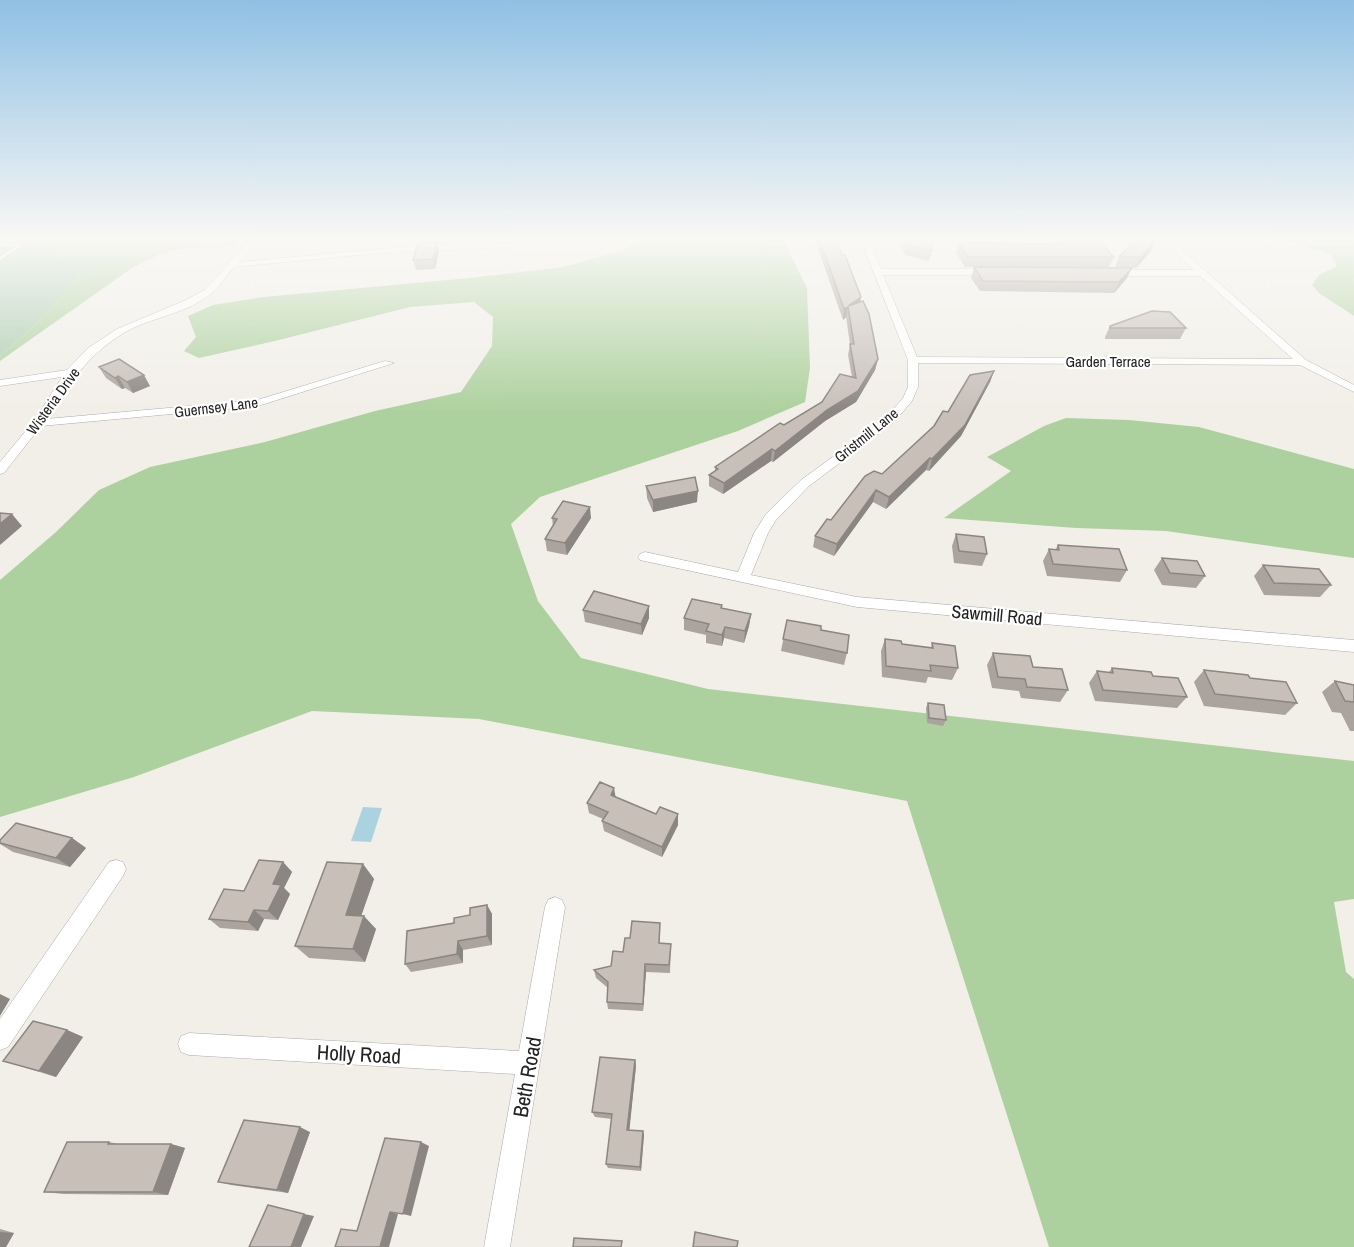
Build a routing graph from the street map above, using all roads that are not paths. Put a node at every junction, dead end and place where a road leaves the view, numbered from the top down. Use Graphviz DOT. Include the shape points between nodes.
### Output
graph roads {
  1 [pos="202,295"];
  2 [pos="887,295"];
  3 [pos="1227,295"];
  4 [pos="914,360"];
  5 [pos="1302,362"];
  6 [pos="389,363"];
  7 [pos="70,373"];
  8 [pos="0,383"];
  9 [pos="1354,389"];
  10 [pos="38,423"];
  11 [pos="0,470"];
  12 [pos="645,557"];
  13 [pos="743,577"];
  14 [pos="1354,646"];
  15 [pos="116,869"];
  16 [pos="555,907"];
  17 [pos="0,1040"];
  18 [pos="189,1044"];
  19 [pos="529,1063"];
  20 [pos="497,1247"];
  1 -- 7 [label="street, Wisteria Drive" via="120,331 92,350"];
  2 -- 4 [label="street, Gristmill Lane"];
  3 -- 5 [label="street"];
  4 -- 5 [label="street, Garden Terrace"];
  4 -- 13 [label="street, Gristmill Lane" via="913,387 900,410 787,498 760,533"];
  5 -- 9 [label="street"];
  6 -- 10 [label="street, Guernsey Lane" via="258,403"];
  7 -- 8 [label="street"];
  7 -- 10 [label="street, Wisteria Drive"];
  10 -- 11 [label="street, Wisteria Drive"];
  12 -- 13 [label="street, Sawmill Road"];
  13 -- 14 [label="street, Sawmill Road" via="857,602"];
  15 -- 17 [label="street"];
  16 -- 19 [label="street, Beth Road"];
  18 -- 19 [label="street, Holly Road"];
  19 -- 20 [label="street, Beth Road"];
}
